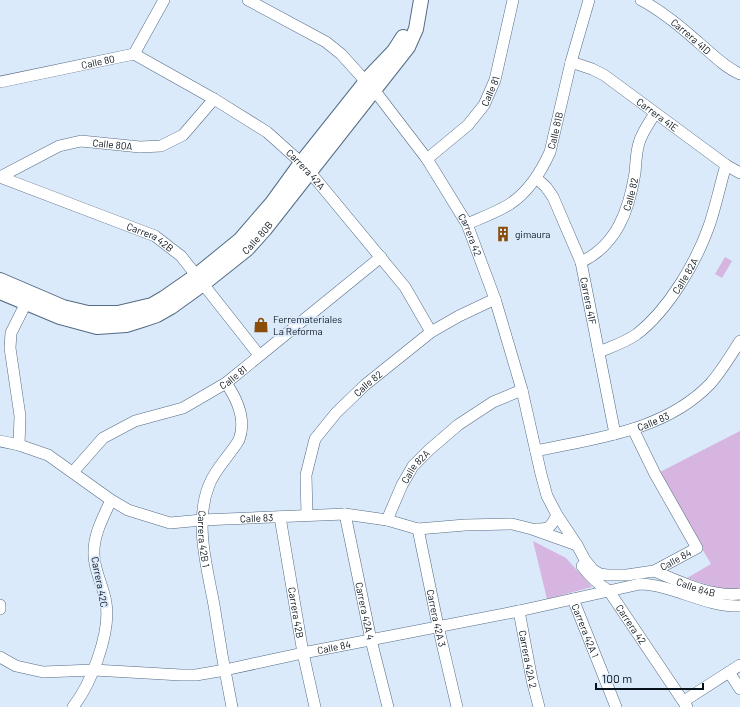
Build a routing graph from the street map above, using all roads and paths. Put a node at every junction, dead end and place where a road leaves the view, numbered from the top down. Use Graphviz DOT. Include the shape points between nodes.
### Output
graph roads {
  1 [pos="164,0"];
  2 [pos="412,0"];
  3 [pos="421,0"];
  4 [pos="513,0"];
  5 [pos="589,0"];
  6 [pos="641,0"];
  7 [pos="253,1"];
  8 [pos="134,54"];
  9 [pos="571,62"];
  10 [pos="740,74"];
  11 [pos="0,82"];
  12 [pos="370,86"];
  13 [pos="214,99"];
  14 [pos="655,113"];
  15 [pos="427,159"];
  16 [pos="726,165"];
  17 [pos="306,167"];
  18 [pos="740,173"];
  19 [pos="0,177"];
  20 [pos="536,178"];
  21 [pos="467,224"];
  22 [pos="381,257"];
  23 [pos="581,262"];
  24 [pos="0,280"];
  25 [pos="200,280"];
  26 [pos="0,292"];
  27 [pos="29,297"];
  28 [pos="495,299"];
  29 [pos="431,332"];
  30 [pos="740,341"];
  31 [pos="599,352"];
  32 [pos="259,355"];
  33 [pos="226,383"];
  34 [pos="522,390"];
  35 [pos="633,429"];
  36 [pos="616,434"];
  37 [pos="0,441"];
  38 [pos="19,446"];
  39 [pos="536,451"];
  40 [pos="73,472"];
  41 [pos="111,500"];
  42 [pos="345,514"];
  43 [pos="307,515"];
  44 [pos="557,515"];
  45 [pos="280,518"];
  46 [pos="202,520"];
  47 [pos="387,520"];
  48 [pos="418,529"];
  49 [pos="532,529"];
  50 [pos="577,545"];
  51 [pos="654,571"];
  52 [pos="607,575"];
  53 [pos="653,584"];
  54 [pos="609,591"];
  55 [pos="740,594"];
  56 [pos="573,599"];
  57 [pos="0,605"];
  58 [pos="740,606"];
  59 [pos="0,609"];
  60 [pos="519,611"];
  61 [pos="438,626"];
  62 [pos="371,640"];
  63 [pos="303,653"];
  64 [pos="0,657"];
  65 [pos="740,665"];
  66 [pos="94,670"];
  67 [pos="225,670"];
  68 [pos="729,672"];
  69 [pos="740,690"];
  70 [pos="685,704"];
  71 [pos="73,707"];
  72 [pos="232,707"];
  73 [pos="315,707"];
  74 [pos="388,707"];
  75 [pos="457,707"];
  76 [pos="539,707"];
  77 [pos="616,707"];
  1 -- 8 [label="street"];
  2 -- 12 [label="main road, Calle 80B" via="401,43"];
  3 -- 12 [label="main road, Calle 80B" via="416,29 408,47"];
  4 -- 15 [label="street, Calle 81" via="495,80 484,105 468,125"];
  5 -- 9 [label="street, Calle 81B"];
  6 -- 10 [label="street, Carrera 41D"];
  7 -- 12 [label="street, Carrera 42" via="326,42 341,54"];
  8 -- 11 [label="street, Calle 80"];
  8 -- 13 [label="street, Carrera 42A"];
  9 -- 14 [label="street, Carrera 41E" via="604,75"];
  9 -- 20 [label="street, Calle 81B" via="550,152"];
  12 -- 15 [label="street, Carrera 42"];
  12 -- 17 [label="main road, Calle 80B"];
  13 -- 17 [label="street, Carrera 42A" via="267,132"];
  13 -- 19 [label="street, Calle 80A" via="183,135 161,146 140,147 81,141 59,146"];
  14 -- 16 [label="street, Carrera 41E"];
  14 -- 23 [label="street, Calle 82" via="639,142 628,206 620,224 598,253"];
  15 -- 21 [label="street, Carrera 42"];
  16 -- 18 [label="street, Carrera 41E"];
  16 -- 31 [label="street, Calle 82A" via="706,232 695,258 671,297 654,319 636,335"];
  17 -- 22 [label="street, Carrera 42A"];
  17 -- 25 [label="main road, Calle 80B" via="283,208 247,249"];
  19 -- 25 [label="street, Carrera 42B" via="155,236 181,256"];
  20 -- 21 [label="street, Calle 81B" via="510,203"];
  20 -- 23 [label="street, Carrera 41F" via="553,197"];
  21 -- 28 [label="street, Carrera 42"];
  22 -- 29 [label="street, Carrera 42A" via="405,287"];
  22 -- 32 [label="street, Calle 81"];
  23 -- 31 [label="street, Carrera 41F"];
  24 -- 27 [label="main road, Calle 80B"];
  25 -- 27 [label="main road, Calle 80B" via="157,315 126,324 97,327 60,317"];
  25 -- 32 [label="street, Carrera 42B"];
  26 -- 27 [label="main road, Calle 80B"];
  27 -- 38 [label="street" via="11,333 10,348 20,416"];
  28 -- 29 [label="street, Calle 82"];
  28 -- 34 [label="street, Carrera 42"];
  29 -- 43 [label="street, Calle 82" via="365,384 315,439 306,475"];
  30 -- 35 [label="street, Calle 83" via="711,383 696,396 680,408"];
  31 -- 36 [label="street, Carrera 41F"];
  32 -- 33 [label="street, Calle 81"];
  33 -- 40 [label="street, Calle 81" via="183,408 135,421 103,438"];
  33 -- 46 [label="street, Carrera 42B 1" via="238,404 241,433 234,448 212,478"];
  34 -- 39 [label="street, Carrera 42"];
  34 -- 47 [label="street, Calle 82A" via="492,402 429,450 414,466 402,485"];
  35 -- 36 [label="street, Calle 83"];
  35 -- 51 [label="street, Calle 84" via="697,548"];
  36 -- 39 [label="street, Calle 83"];
  37 -- 38 [label="street, Calle 83"];
  38 -- 40 [label="street, Calle 83" via="48,455"];
  39 -- 44 [label="street, Carrera 42" via="547,496"];
  40 -- 41 [label="street, Calle 83"];
  41 -- 46 [label="street, Calle 83" via="128,510 170,523"];
  41 -- 66 [label="street, Carrera 42C" via="95,540 94,556 106,604 106,628"];
  42 -- 43 [label="street, Calle 83"];
  42 -- 47 [label="street, Calle 83"];
  42 -- 62 [label="street, Carrera 42A 4"];
  43 -- 45 [label="street, Calle 83"];
  44 -- 49 [label="street, Calle 83" via="546,529"];
  44 -- 50 [label="street, Carrera 42"];
  45 -- 46 [label="street, Calle 83"];
  45 -- 63 [label="street, Carrera 42B"];
  46 -- 67 [label="street, Carrera 42B 1" via="204,549"];
  47 -- 48 [label="street, Calle 83"];
  48 -- 49 [label="street, Calle 83" via="512,524"];
  48 -- 61 [label="street, Carrera 42A 3"];
  49 -- 50 [label="street, Calle 83"];
  50 -- 52 [label="street, Carrera 42" via="584,560 593,570"];
  50 -- 54 [label="street, Carrera 42" via="580,563 589,576"];
  51 -- 52 [label="street, Calle 84"];
  51 -- 53 [label="street, Calle 84"];
  51 -- 55 [label="street, Calle 84B" via="713,593"];
  53 -- 54 [label="street, Calle 84" via="640,584"];
  53 -- 58 [label="street, Calle 84B" via="698,599"];
  54 -- 56 [label="street, Calle 84"];
  54 -- 70 [label="street, Carrera 42"];
  56 -- 60 [label="street, Calle 84"];
  56 -- 77 [label="street, Carrera 42A 1"];
  57 -- 59 [label="street"];
  60 -- 61 [label="street, Calle 84"];
  60 -- 76 [label="street, Carrera 42A 2"];
  61 -- 62 [label="street, Calle 84"];
  61 -- 75 [label="street, Carrera 42A 3"];
  62 -- 63 [label="street, Calle 84"];
  62 -- 74 [label="street, Carrera 42A 4"];
  63 -- 67 [label="street, Calle 84"];
  63 -- 73 [label="street, Carrera 42B"];
  64 -- 66 [label="street, Calle 84" via="16,666 43,672"];
  65 -- 68 [label="street"];
  66 -- 67 [label="street, Calle 84" via="181,675"];
  66 -- 71 [label="street, Carrera 42C"];
  67 -- 72 [label="street, Carrera 42B 1"];
  68 -- 69 [label="street"];
  68 -- 70 [label="street"];
}
